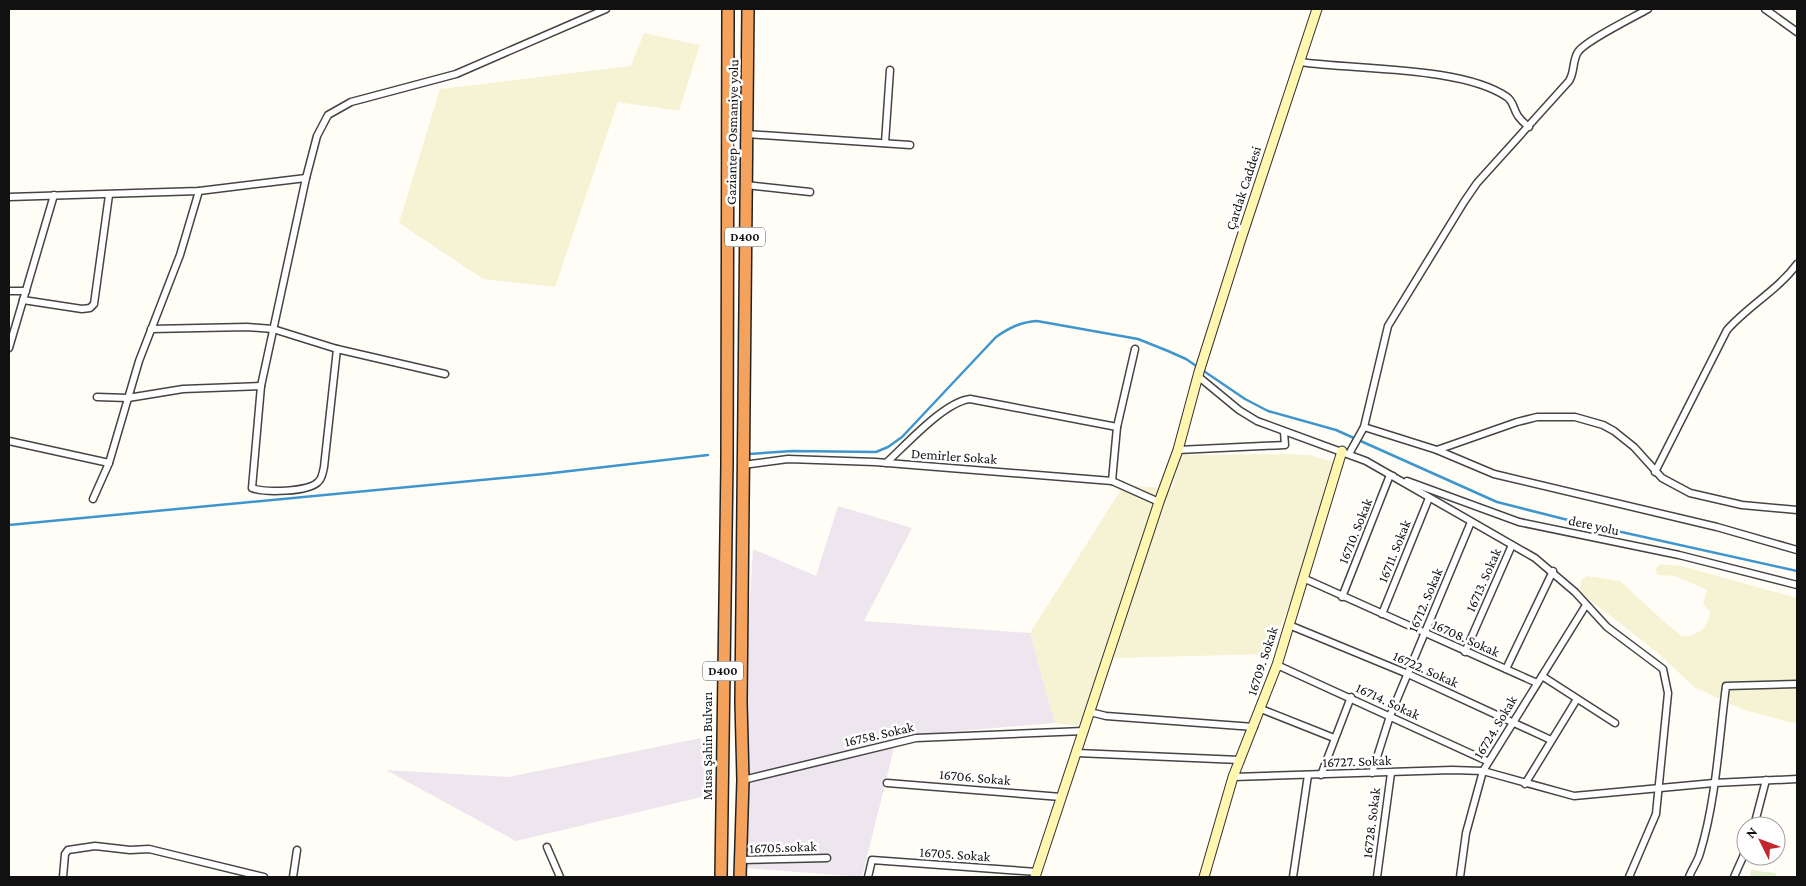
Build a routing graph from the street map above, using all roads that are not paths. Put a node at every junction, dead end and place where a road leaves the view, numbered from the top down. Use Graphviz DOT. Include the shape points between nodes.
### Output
graph roads {
  1 [pos="606,9"];
  2 [pos="728,9"];
  3 [pos="748,9"];
  4 [pos="1317,9"];
  5 [pos="1648,9"];
  6 [pos="1765,9"];
  7 [pos="1797,32"];
  8 [pos="1300,62"];
  9 [pos="890,70"];
  10 [pos="1529,127"];
  11 [pos="747,134"];
  12 [pos="885,143"];
  13 [pos="910,145"];
  14 [pos="306,178"];
  15 [pos="746,185"];
  16 [pos="199,191"];
  17 [pos="810,192"];
  18 [pos="109,195"];
  19 [pos="54,196"];
  20 [pos="9,198"];
  21 [pos="1797,264"];
  22 [pos="9,291"];
  23 [pos="26,291"];
  24 [pos="23,300"];
  25 [pos="151,329"];
  26 [pos="273,329"];
  27 [pos="9,348"];
  28 [pos="337,349"];
  29 [pos="1135,349"];
  30 [pos="445,374"];
  31 [pos="1199,375"];
  32 [pos="261,386"];
  33 [pos="97,397"];
  34 [pos="128,398"];
  35 [pos="1117,427"];
  36 [pos="1362,429"];
  37 [pos="1284,432"];
  38 [pos="9,441"];
  39 [pos="1178,450"];
  40 [pos="1437,450"];
  41 [pos="1345,453"];
  42 [pos="109,463"];
  43 [pos="886,463"];
  44 [pos="727,464"];
  45 [pos="743,465"];
  46 [pos="1655,472"];
  47 [pos="1390,475"];
  48 [pos="1112,481"];
  49 [pos="1429,498"];
  50 [pos="93,499"];
  51 [pos="1159,502"];
  52 [pos="1797,510"];
  53 [pos="1471,522"];
  54 [pos="1512,545"];
  55 [pos="1797,550"];
  56 [pos="1553,571"];
  57 [pos="1303,578"];
  58 [pos="1797,585"];
  59 [pos="1342,597"];
  60 [pos="1586,605"];
  61 [pos="1382,614"];
  62 [pos="1289,625"];
  63 [pos="1425,633"];
  64 [pos="1465,652"];
  65 [pos="1277,665"];
  66 [pos="1506,669"];
  67 [pos="1408,674"];
  68 [pos="1542,676"];
  69 [pos="1537,683"];
  70 [pos="1797,684"];
  71 [pos="1352,697"];
  72 [pos="1577,700"];
  73 [pos="1261,709"];
  74 [pos="1090,712"];
  75 [pos="1390,716"];
  76 [pos="1512,720"];
  77 [pos="1615,723"];
  78 [pos="1254,727"];
  79 [pos="1084,731"];
  80 [pos="1334,738"];
  81 [pos="1551,740"];
  82 [pos="1077,753"];
  83 [pos="1240,760"];
  84 [pos="1488,761"];
  85 [pos="1482,771"];
  86 [pos="1372,773"];
  87 [pos="1391,773"];
  88 [pos="1308,775"];
  89 [pos="1321,775"];
  90 [pos="1232,778"];
  91 [pos="1797,779"];
  92 [pos="743,780"];
  93 [pos="1766,780"];
  94 [pos="887,783"];
  95 [pos="1714,783"];
  96 [pos="1525,784"];
  97 [pos="1658,788"];
  98 [pos="1062,797"];
  99 [pos="1757,816"];
  100 [pos="547,847"];
  101 [pos="297,850"];
  102 [pos="827,858"];
  103 [pos="741,860"];
  104 [pos="1036,875"];
  105 [pos="63,877"];
  106 [pos="264,877"];
  107 [pos="292,877"];
  108 [pos="560,877"];
  109 [pos="721,877"];
  110 [pos="740,877"];
  111 [pos="868,877"];
  112 [pos="1204,877"];
  113 [pos="1292,877"];
  114 [pos="1377,877"];
  115 [pos="1460,877"];
  116 [pos="1629,877"];
  117 [pos="1689,877"];
  1 -- 14 [label="street" via="456,74 336,108 328,115 317,136"];
  2 -- 44 [label="highway, Gaziantep-Osmaniye yolu / D400"];
  3 -- 11 [label="highway, Gaziantep-Osmaniye yolu / D400"];
  4 -- 8 [label="main road, Çardak Caddesi"];
  5 -- 10 [label="street" via="1580,50 1573,75"];
  6 -- 7 [label="street"];
  8 -- 10 [label="street" via="1426,73 1477,84 1506,97"];
  8 -- 31 [label="main road, Çardak Caddesi"];
  9 -- 12 [label="street"];
  10 -- 36 [label="street" via="1477,183 1388,326"];
  11 -- 12 [label="street"];
  11 -- 15 [label="highway, Gaziantep-Osmaniye yolu / D400"];
  12 -- 13 [label="street"];
  14 -- 16 [label="street"];
  14 -- 26 [label="street"];
  15 -- 17 [label="street"];
  15 -- 45 [label="highway, Gaziantep-Osmaniye yolu / D400"];
  16 -- 18 [label="street"];
  16 -- 25 [label="street" via="180,255"];
  18 -- 19 [label="street"];
  18 -- 24 [label="street" via="94,304 90,308 82,308"];
  19 -- 20 [label="street"];
  19 -- 23 [label="street"];
  21 -- 46 [label="street" via="1728,330"];
  22 -- 23 [label="street"];
  23 -- 24 [label="street"];
  24 -- 27 [label="street"];
  25 -- 26 [label="street" via="247,326"];
  25 -- 34 [label="street"];
  26 -- 28 [label="street"];
  26 -- 32 [label="street"];
  28 -- 30 [label="street"];
  28 -- 32 [label="street" via="324,467 320,481 311,486 262,492 252,488"];
  29 -- 35 [label="street"];
  31 -- 37 [label="street" via="1239,410"];
  31 -- 39 [label="main road, Çardak Caddesi"];
  32 -- 34 [label="street" via="183,389"];
  33 -- 34 [label="street"];
  34 -- 42 [label="street"];
  35 -- 43 [label="street" via="970,399 960,400"];
  35 -- 48 [label="street"];
  36 -- 40 [label="street"];
  36 -- 41 [label="street"];
  37 -- 39 [label="street" via="1285,445"];
  37 -- 41 [label="street"];
  38 -- 42 [label="street"];
  39 -- 51 [label="main road, Çardak Caddesi"];
  40 -- 46 [label="street" via="1524,420 1575,416 1603,424 1614,431 1634,447"];
  40 -- 55 [label="street" via="1494,474 1717,527"];
  41 -- 47 [label="street"];
  41 -- 57 [label="main road, 16709. Sokak"];
  42 -- 50 [label="street"];
  43 -- 45 [label="street, Demirler Sokak" via="788,459"];
  43 -- 48 [label="street, Demirler Sokak"];
  44 -- 109 [label="highway, Musa Şahin Bulvarı / D400"];
  45 -- 92 [label="highway, D400"];
  46 -- 52 [label="street" via="1690,493 1742,505"];
  47 -- 49 [label="street"];
  47 -- 58 [label="street, dere yolu" via="1519,522 1679,555"];
  47 -- 59 [label="street, 16710. Sokak"];
  48 -- 51 [label="street, Demirler Sokak"];
  49 -- 53 [label="street"];
  49 -- 61 [label="street, 16711. Sokak"];
  51 -- 74 [label="main road, Çardak Caddesi"];
  53 -- 54 [label="street"];
  53 -- 63 [label="street, 16712. Sokak"];
  54 -- 56 [label="street"];
  54 -- 64 [label="street, 16713. Sokak"];
  56 -- 60 [label="street"];
  56 -- 66 [label="street"];
  57 -- 59 [label="street, 16708. Sokak"];
  57 -- 62 [label="main road, 16709. Sokak"];
  59 -- 61 [label="street, 16708. Sokak"];
  60 -- 68 [label="street, 16724. Sokak"];
  60 -- 97 [label="street" via="1624,642 1662,669 1668,693"];
  61 -- 63 [label="street, 16708. Sokak"];
  62 -- 65 [label="main road, 16709. Sokak"];
  62 -- 67 [label="street, 16722. Sokak"];
  63 -- 64 [label="street, 16708. Sokak"];
  63 -- 67 [label="street, 16712. Sokak"];
  64 -- 66 [label="street, 16708. Sokak"];
  65 -- 71 [label="street, 16714. Sokak"];
  65 -- 73 [label="main road, 16709. Sokak"];
  66 -- 69 [label="street, 16708. Sokak"];
  67 -- 75 [label="street, 16712. Sokak"];
  67 -- 76 [label="street, 16722. Sokak"];
  68 -- 69 [label="street, 16724. Sokak"];
  68 -- 72 [label="street"];
  69 -- 76 [label="street, 16724. Sokak"];
  70 -- 95 [label="street" via="1726,686"];
  71 -- 75 [label="street, 16714. Sokak"];
  71 -- 80 [label="street"];
  72 -- 77 [label="street"];
  72 -- 81 [label="street"];
  73 -- 78 [label="main road, 16709. Sokak"];
  73 -- 80 [label="street"];
  74 -- 78 [label="street" via="1106,716"];
  74 -- 79 [label="main road, Çardak Caddesi"];
  75 -- 84 [label="street, 16714. Sokak"];
  75 -- 86 [label="street, 16712. Sokak"];
  76 -- 81 [label="street, 16722. Sokak"];
  76 -- 84 [label="street, 16724. Sokak"];
  78 -- 83 [label="main road, 16709. Sokak"];
  79 -- 82 [label="main road, Çardak Caddesi"];
  79 -- 92 [label="street, 16758. Sokak" via="916,738"];
  80 -- 89 [label="street"];
  81 -- 96 [label="street"];
  82 -- 83 [label="street"];
  82 -- 98 [label="main road, Çardak Caddesi"];
  83 -- 90 [label="main road, 16709. Sokak"];
  84 -- 85 [label="street, 16724. Sokak"];
  85 -- 87 [label="street, 16727. Sokak"];
  85 -- 96 [label="street, 16727. Sokak"];
  85 -- 115 [label="street, 16724. Sokak" via="1466,833"];
  86 -- 87 [label="street, 16727. Sokak"];
  86 -- 89 [label="street, 16727. Sokak"];
  87 -- 114 [label="street, 16728. Sokak"];
  88 -- 89 [label="street, 16727. Sokak"];
  88 -- 90 [label="street, 16727. Sokak"];
  88 -- 113 [label="street"];
  90 -- 112 [label="main road, 16709. Sokak"];
  91 -- 93 [label="street, 16727. Sokak"];
  92 -- 103 [label="highway, D400"];
  93 -- 95 [label="street, 16727. Sokak"];
  93 -- 99 [label="street"];
  94 -- 98 [label="street, 16706. Sokak"];
  95 -- 97 [label="street, 16727. Sokak"];
  95 -- 117 [label="street" via="1700,854"];
  96 -- 97 [label="street, 16727. Sokak" via="1574,796"];
  97 -- 116 [label="street" via="1656,814"];
  98 -- 104 [label="main road, Çardak Caddesi"];
  100 -- 108 [label="street"];
  101 -- 107 [label="street"];
  102 -- 103 [label="street, 16705.sokak"];
  103 -- 110 [label="highway, D400"];
  104 -- 111 [label="street, 16705. Sokak" via="872,860"];
  105 -- 106 [label="street" via="68,850 95,846 162,851"];
}
